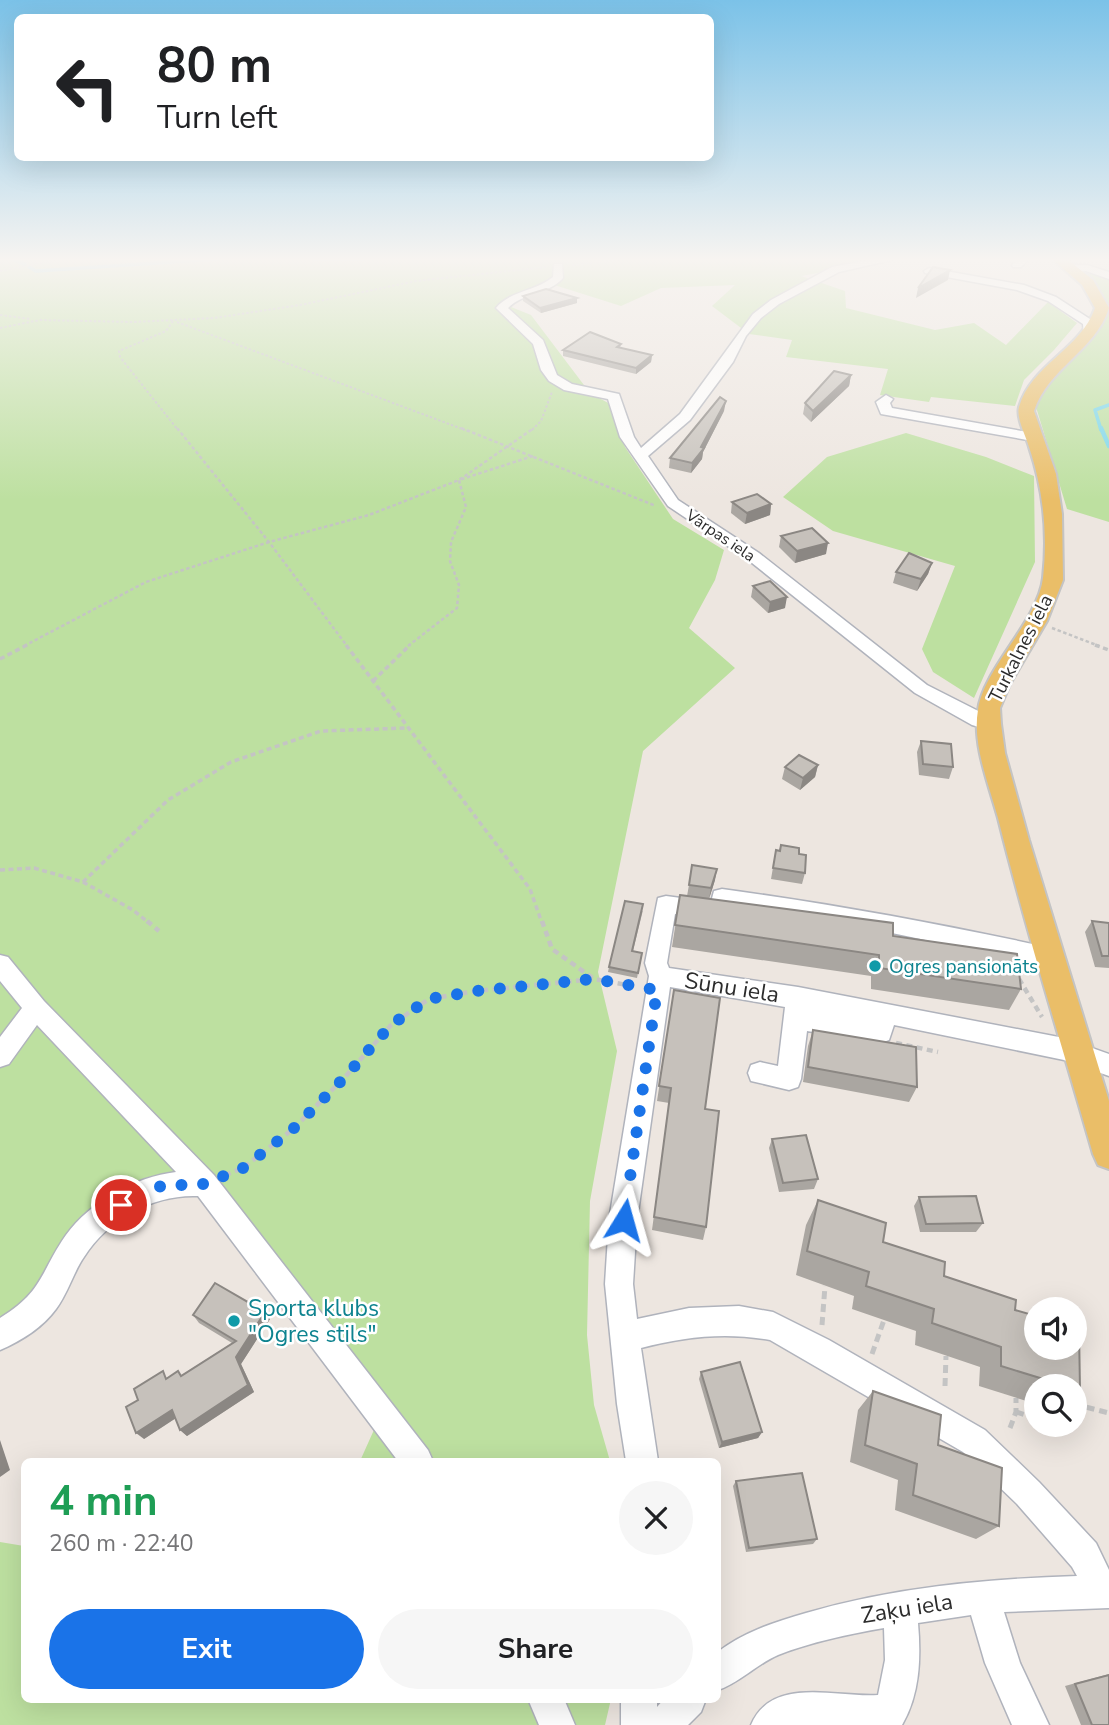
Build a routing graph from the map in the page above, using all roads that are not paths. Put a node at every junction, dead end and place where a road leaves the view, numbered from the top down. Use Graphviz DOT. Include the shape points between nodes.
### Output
graph roads {
  1 [pos="535,340"];
  2 [pos="739,340"];
  3 [pos="1082,340"];
  4 [pos="886,399"];
  5 [pos="1033,437"];
  6 [pos="640,455"];
  7 [pos="989,724"];
  8 [pos="1051,957"];
  9 [pos="0,964"];
  10 [pos="659,983"];
  11 [pos="36,1008"];
  12 [pos="797,1008"];
  13 [pos="1078,1053"];
  14 [pos="0,1056"];
  15 [pos="1109,1065"];
  16 [pos="760,1073"];
  17 [pos="1109,1154"];
  18 [pos="205,1184"];
  19 [pos="0,1335"];
  20 [pos="624,1337"];
  21 [pos="415,1458"];
  22 [pos="642,1458"];
  23 [pos="1105,1591"];
  24 [pos="984,1596"];
  25 [pos="899,1608"];
  26 [pos="721,1671"];
  27 [pos="548,1703"];
  28 [pos="639,1703"];
  29 [pos="684,1703"];
  30 [pos="891,1719"];
  31 [pos="557,1725"];
  32 [pos="639,1725"];
  33 [pos="664,1725"];
  34 [pos="769,1725"];
  35 [pos="1031,1725"];
  1 -- 6 [label="street, Vārpas iela" via="552,376 569,387 614,397 627,437"];
  2 -- 6 [label="street" via="685,417"];
  3 -- 5 [label="main road, Turkalnes iela" via="1028,401"];
  4 -- 5 [label="street" via="886,411"];
  5 -- 7 [label="main road, Turkalnes iela" via="1046,474 1054,538 1052,580 1036,621 999,684 989,708"];
  6 -- 7 [label="street, Vārpas iela" via="673,503 752,556 921,689"];
  7 -- 8 [label="main road, Turkalnes iela" via="1016,840"];
  8 -- 10 [label="street" via="834,912 722,897 721,912 666,904 656,963"];
  8 -- 13 [label="main road, Turkalnes iela"];
  9 -- 11 [label="street"];
  10 -- 12 [label="street, Sūnu iela" via="750,992"];
  10 -- 20 [label="street, Sūnu iela" via="624,1220 619,1284"];
  11 -- 14 [label="street"];
  11 -- 18 [label="street"];
  12 -- 13 [label="street, Sūnu iela" via="881,1033 883,1013"];
  12 -- 16 [label="street" via="789,1079"];
  13 -- 15 [label="street"];
  13 -- 17 [label="main road, Turkalnes iela"];
  18 -- 19 [label="street" via="161,1186 99,1221 80,1239 52,1292 29,1318"];
  18 -- 21 [label="street"];
  20 -- 22 [label="street, Sūnu iela"];
  20 -- 23 [label="street" via="689,1322 739,1320 773,1326 819,1350 974,1441 1084,1555"];
  23 -- 24 [label="street, Zaķu iela"];
  24 -- 25 [label="street, Zaķu iela"];
  24 -- 35 [label="street" via="993,1641"];
  25 -- 26 [label="street, Zaķu iela" via="772,1640"];
  25 -- 30 [label="street" via="902,1684"];
  27 -- 31 [label="street"];
  28 -- 32 [label="street"];
  29 -- 33 [label="street"];
  30 -- 34 [label="street" via="797,1709"];
}
